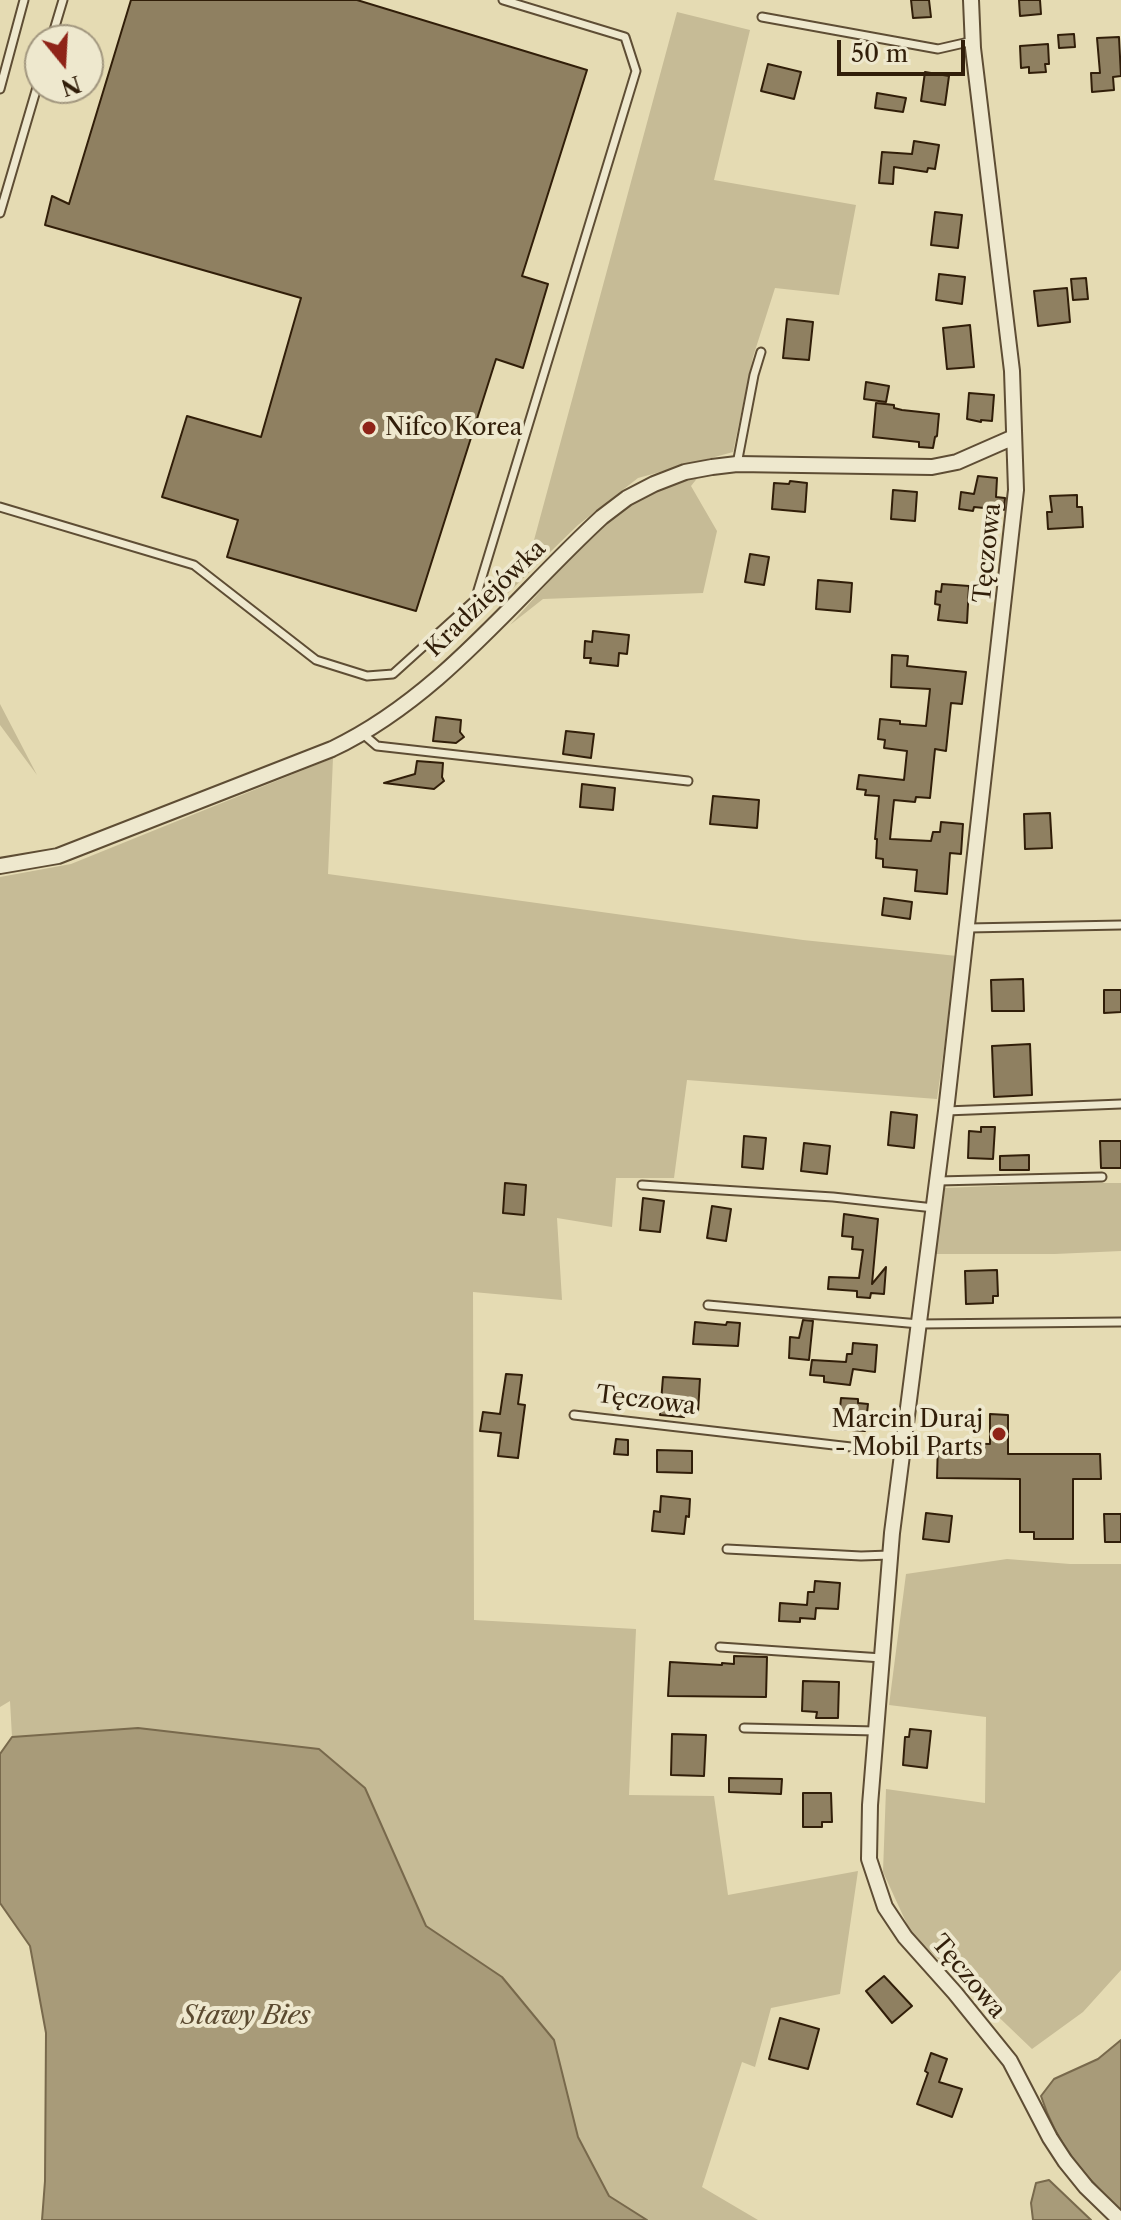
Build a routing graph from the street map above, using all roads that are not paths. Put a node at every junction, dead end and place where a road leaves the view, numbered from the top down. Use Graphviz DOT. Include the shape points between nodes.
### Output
graph roads {
  1 [pos="24,0"];
  2 [pos="63,0"];
  3 [pos="503,0"];
  4 [pos="971,0"];
  5 [pos="762,17"];
  6 [pos="56,24"];
  7 [pos="973,41"];
  8 [pos="0,89"];
  9 [pos="32,104"];
  10 [pos="0,213"];
  11 [pos="761,352"];
  12 [pos="1014,437"];
  13 [pos="737,464"];
  14 [pos="0,507"];
  15 [pos="363,734"];
  16 [pos="688,781"];
  17 [pos="0,866"];
  18 [pos="1121,925"];
  19 [pos="968,928"];
  20 [pos="1121,1104"];
  21 [pos="946,1111"];
  22 [pos="1102,1177"];
  23 [pos="938,1181"];
  24 [pos="642,1185"];
  25 [pos="934,1208"];
  26 [pos="708,1305"];
  27 [pos="1121,1322"];
  28 [pos="919,1324"];
  29 [pos="574,1415"];
  30 [pos="903,1453"];
  31 [pos="727,1549"];
  32 [pos="890,1555"];
  33 [pos="720,1647"];
  34 [pos="882,1658"];
  35 [pos="744,1728"];
  36 [pos="876,1731"];
  37 [pos="1120,2220"];
  1 -- 8 [label="lane"];
  2 -- 6 [label="lane"];
  3 -- 14 [label="lane" via="625,37 636,71 475,600 393,674 367,676 316,660 194,565"];
  4 -- 7 [label="street, Tęczowa"];
  5 -- 7 [label="lane" via="938,49"];
  7 -- 12 [label="street, Tęczowa" via="1012,371"];
  9 -- 10 [label="lane"];
  11 -- 13 [label="lane"];
  12 -- 13 [label="street, Kradziejówka" via="932,467"];
  12 -- 19 [label="street, Tęczowa" via="1016,490"];
  13 -- 15 [label="street, Kradziejówka" via="685,472 627,498 578,539 462,657"];
  15 -- 16 [label="lane" via="377,746"];
  15 -- 17 [label="street, Kradziejówka" via="58,856"];
  18 -- 19 [label="lane"];
  19 -- 21 [label="street, Tęczowa"];
  20 -- 21 [label="lane"];
  21 -- 23 [label="street, Tęczowa"];
  22 -- 23 [label="lane"];
  23 -- 25 [label="street, Tęczowa"];
  24 -- 25 [label="lane"];
  25 -- 28 [label="street, Tęczowa"];
  26 -- 28 [label="lane"];
  27 -- 28 [label="lane"];
  28 -- 30 [label="street, Tęczowa"];
  29 -- 30 [label="lane, Tęczowa"];
  30 -- 32 [label="street, Tęczowa"];
  31 -- 32 [label="lane"];
  32 -- 34 [label="street, Tęczowa"];
  33 -- 34 [label="lane"];
  34 -- 36 [label="street, Tęczowa"];
  35 -- 36 [label="lane"];
  36 -- 37 [label="street, Tęczowa" via="869,1859 885,1907 1010,2061 1065,2161"];
}
